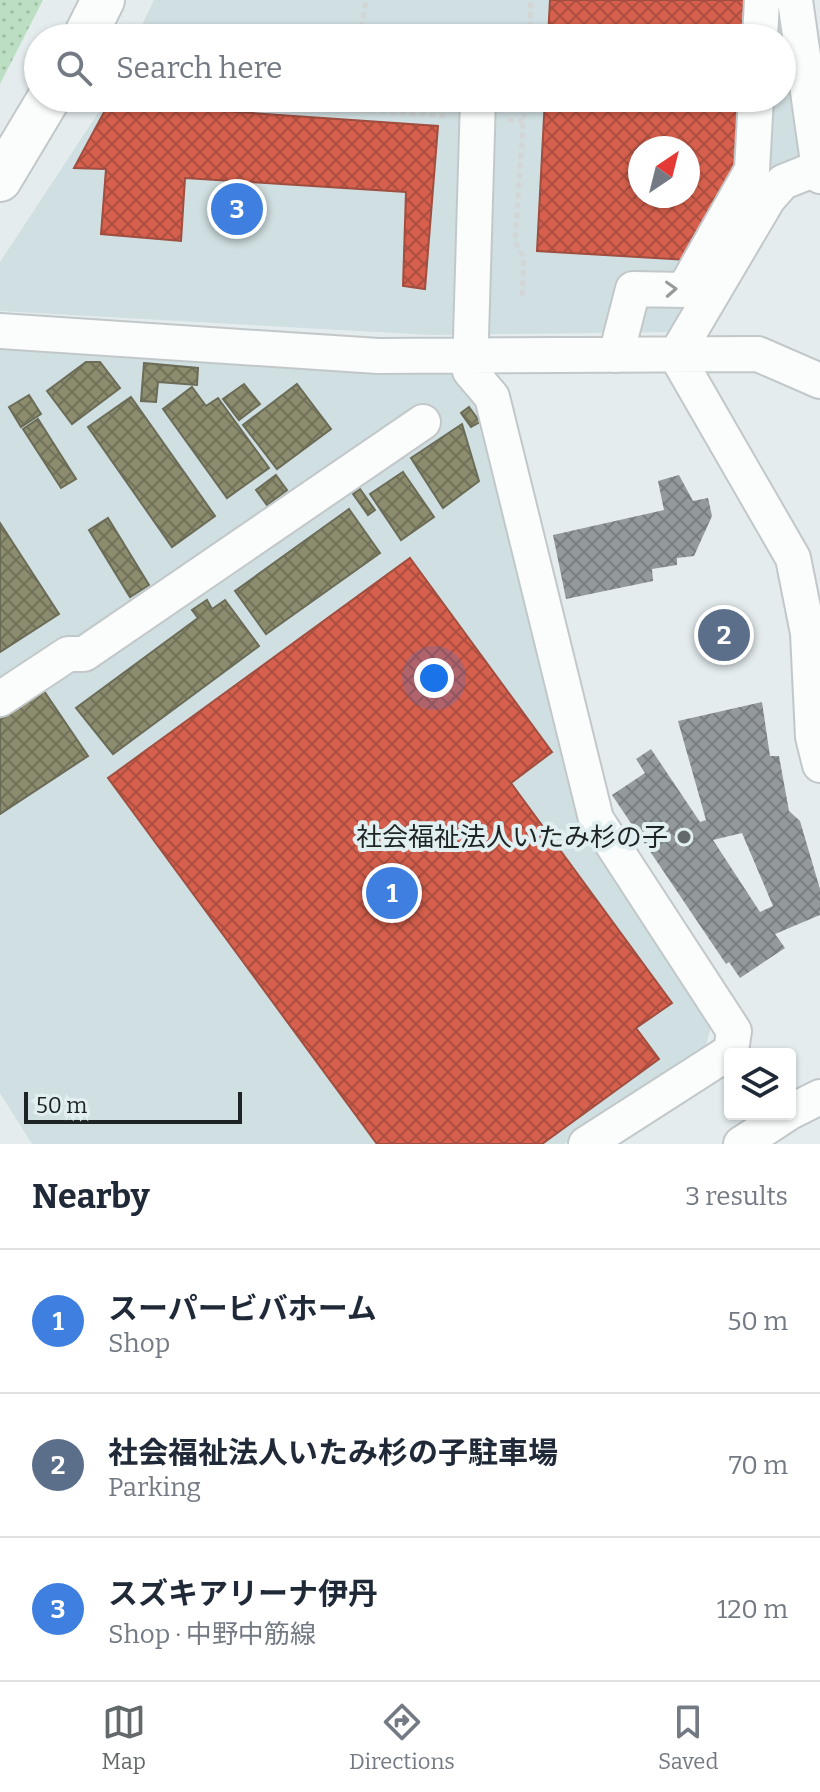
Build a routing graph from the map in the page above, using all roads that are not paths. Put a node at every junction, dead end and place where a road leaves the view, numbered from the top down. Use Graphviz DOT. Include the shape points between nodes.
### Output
graph roads {
  1 [pos="762,0"];
  2 [pos="804,9"];
  3 [pos="761,24"];
  4 [pos="41,112"];
  5 [pos="478,112"];
  6 [pos="755,112"];
  7 [pos="819,172"];
  8 [pos="0,180"];
  9 [pos="0,331"];
  10 [pos="469,353"];
  11 [pos="616,355"];
  12 [pos="676,355"];
  13 [pos="820,381"];
  14 [pos="423,422"];
  15 [pos="814,633"];
  16 [pos="0,699"];
  17 [pos="820,765"];
  18 [pos="820,1097"];
  19 [pos="796,1109"];
  20 [pos="778,1120"];
  21 [pos="586,1144"];
  22 [pos="741,1144"];
  1 -- 3 [label="street"];
  2 -- 7 [label="street"];
  4 -- 8 [label="main road"];
  5 -- 10 [label="street"];
  11 -- 6 [label="street, one-way" via="633,289 684,290 752,170"];
  7 -- 12 [label="street" via="783,182 768,199"];
  9 -- 10 [label="street" via="378,356"];
  10 -- 11 [label="street"];
  10 -- 21 [label="street" via="470,371 492,397 596,819 734,1031 731,1051"];
  11 -- 12 [label="street"];
  12 -- 13 [label="street" via="758,354"];
  12 -- 15 [label="street" via="793,558"];
  14 -- 16 [label="street" via="84,654 68,654"];
  15 -- 17 [label="street" via="813,737"];
  18 -- 19 [label="street"];
  20 -- 22 [label="street"];
}
